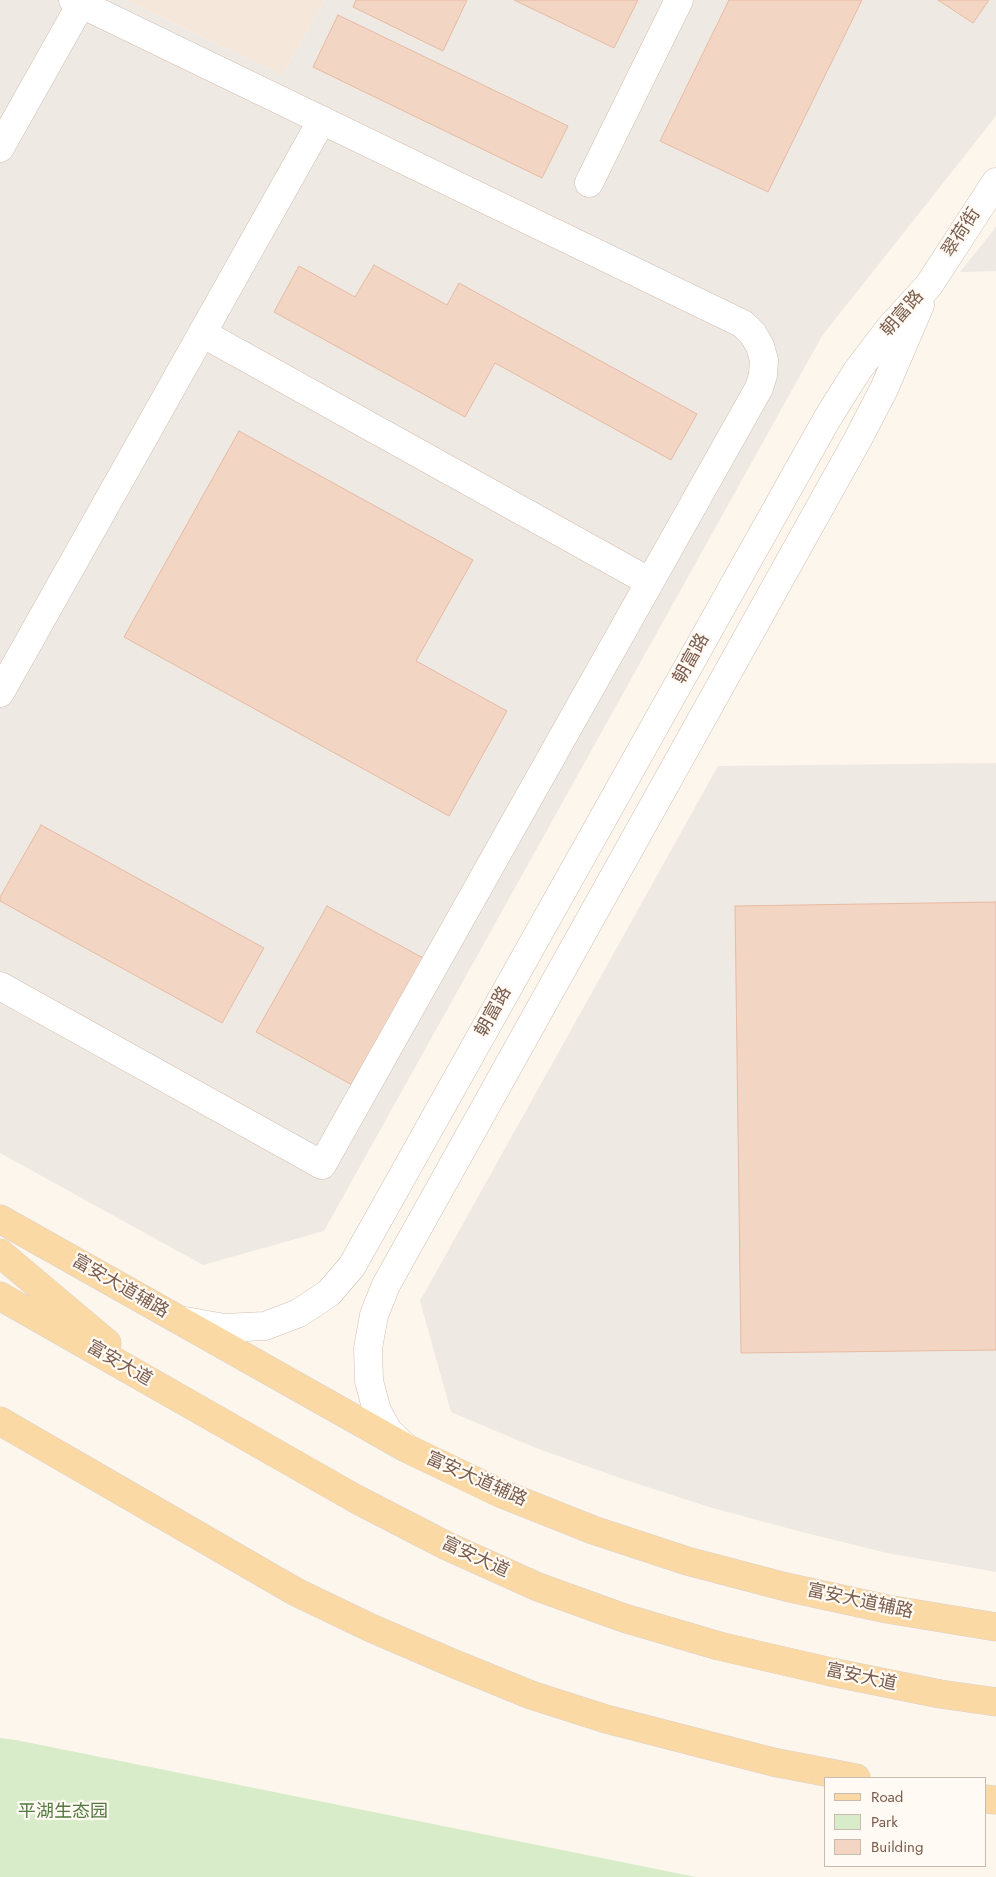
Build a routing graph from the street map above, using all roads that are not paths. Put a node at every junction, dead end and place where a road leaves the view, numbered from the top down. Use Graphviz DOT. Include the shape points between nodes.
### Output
graph roads {
  1 [pos="679,0"];
  2 [pos="77,2"];
  3 [pos="322,120"];
  4 [pos="0,148"];
  5 [pos="996,182"];
  6 [pos="589,183"];
  7 [pos="928,285"];
  8 [pos="202,333"];
  9 [pos="650,582"];
  10 [pos="0,692"];
  11 [pos="0,986"];
  12 [pos="0,1219"];
  13 [pos="0,1253"];
  14 [pos="0,1296"];
  15 [pos="177,1320"];
  16 [pos="164,1390"];
  17 [pos="0,1420"];
  18 [pos="408,1449"];
  19 [pos="996,1627"];
  20 [pos="996,1702"];
  21 [pos="851,1777"];
  1 -- 6 [label="street"];
  2 -- 3 [label="street"];
  2 -- 4 [label="street"];
  3 -- 8 [label="street"];
  3 -- 9 [label="street" via="743,324 753,334 764,360 759,388"];
  5 -- 7 [label="street, 翠荷街"];
  7 -- 15 [label="street, 朝富路" via="889,329 827,419 352,1266 329,1293 299,1313 265,1326 224,1328"];
  7 -- 18 [label="street, 朝富路" via="884,389 858,439 386,1285 374,1315 368,1348 369,1381 377,1410 388,1431"];
  8 -- 9 [label="street"];
  8 -- 10 [label="street"];
  9 -- 11 [label="street" via="322,1165"];
  12 -- 15 [label="main road, 富安大道辅路"];
  13 -- 16 [label="main road"];
  14 -- 16 [label="main road, 富安大道"];
  15 -- 18 [label="main road, 富安大道辅路"];
  16 -- 20 [label="main road, 富安大道" via="356,1499 447,1546 538,1587 624,1618 719,1646 840,1674"];
  17 -- 21 [label="main road" via="296,1592 450,1662 531,1695 606,1719 773,1762"];
  18 -- 19 [label="main road, 富安大道辅路" via="500,1493 576,1524 687,1561 887,1609"];
}
